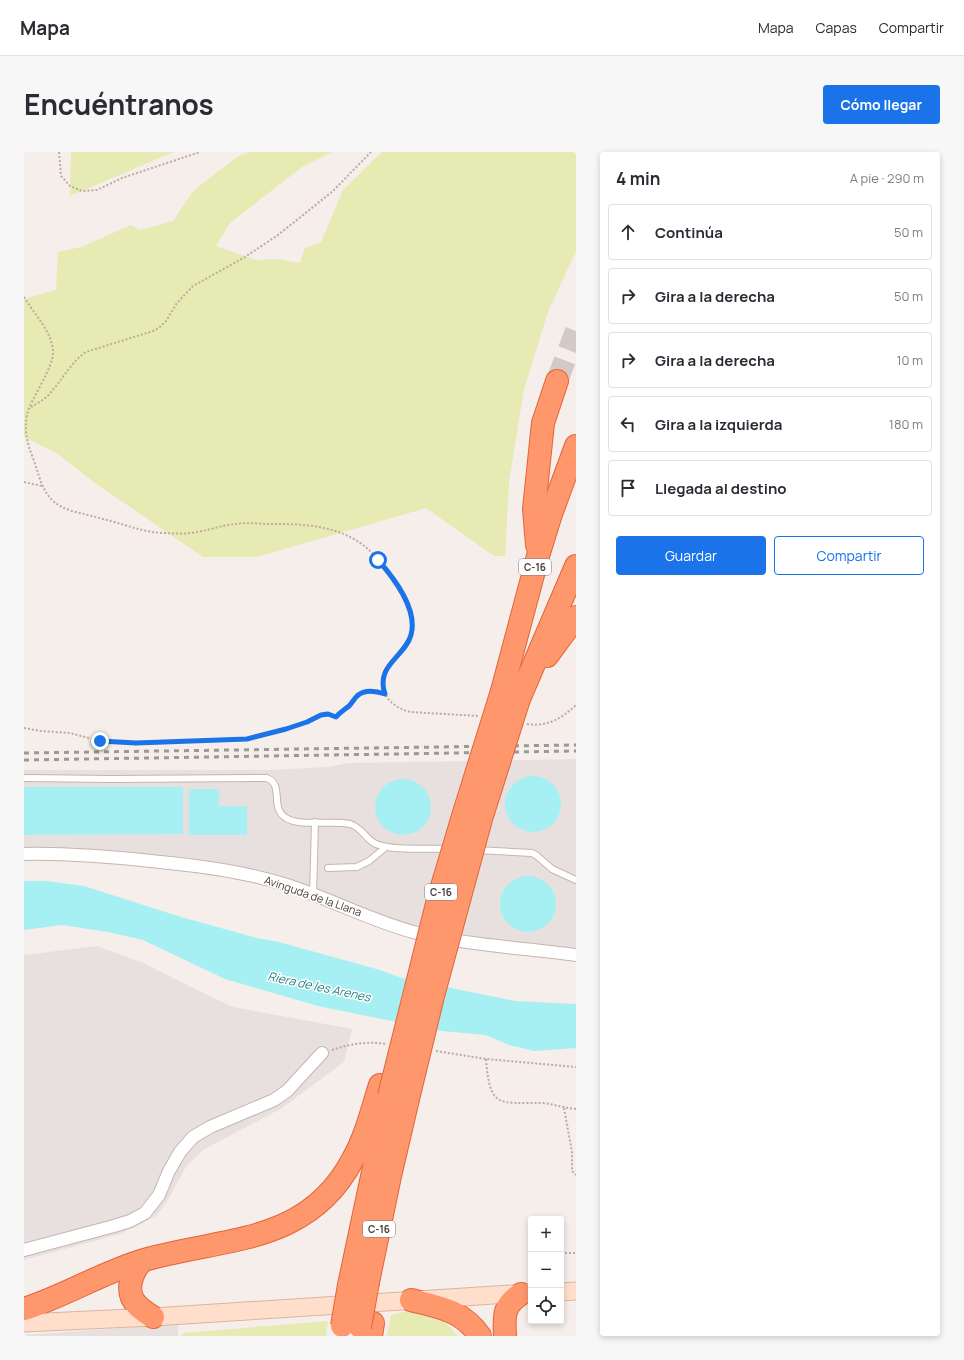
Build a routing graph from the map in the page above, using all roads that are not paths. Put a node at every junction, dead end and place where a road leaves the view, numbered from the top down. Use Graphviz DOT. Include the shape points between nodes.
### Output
graph roads {
  1 [pos="557,381"];
  2 [pos="576,446"];
  3 [pos="538,556"];
  4 [pos="576,566"];
  5 [pos="576,617"];
  6 [pos="516,691"];
  7 [pos="24,778"];
  8 [pos="315,822"];
  9 [pos="386,847"];
  10 [pos="459,849"];
  11 [pos="466,850"];
  12 [pos="24,854"];
  13 [pos="328,868"];
  14 [pos="576,880"];
  15 [pos="313,895"];
  16 [pos="576,955"];
  17 [pos="322,1054"];
  18 [pos="392,1093"];
  19 [pos="24,1250"];
  20 [pos="142,1261"];
  21 [pos="366,1283"];
  22 [pos="576,1291"];
  23 [pos="564,1292"];
  24 [pos="526,1293"];
  25 [pos="411,1300"];
  26 [pos="24,1309"];
  27 [pos="153,1317"];
  28 [pos="24,1323"];
  29 [pos="358,1330"];
  30 [pos="480,1336"];
  31 [pos="505,1336"];
  1 -- 3 [label="highway, C-16" via="542,431 534,509"];
  2 -- 3 [label="highway, C-16"];
  3 -- 6 [label="highway, C-16"];
  4 -- 6 [label="highway, C-16" via="555,618"];
  5 -- 6 [label="highway, C-16" via="557,644"];
  6 -- 18 [label="highway, C-16, bridge" via="433,996"];
  6 -- 18 [label="highway, C-16, bridge" via="464,813 438,900"];
  7 -- 8 [label="lane" via="266,778 275,784 278,808 283,816 288,820"];
  8 -- 9 [label="lane" via="356,826 372,842"];
  8 -- 15 [label="lane"];
  9 -- 10 [label="lane"];
  9 -- 13 [label="lane" via="357,867"];
  11 -- 14 [label="lane" via="532,853 546,865"];
  12 -- 15 [label="street, Avinguda de la Llana" via="94,855 184,864 252,876 288,885"];
  15 -- 16 [label="street, Avinguda de la Llana" via="418,933"];
  17 -- 19 [label="street" via="288,1091 193,1137 180,1152 159,1195 145,1213 119,1224"];
  18 -- 20 [label="highway" via="369,1122 354,1159 338,1182 306,1214 286,1225 250,1237"];
  18 -- 21 [label="highway, C-16"];
  18 -- 21 [label="highway, C-16" via="390,1176"];
  20 -- 26 [label="highway"];
  20 -- 27 [label="highway" via="131,1279 130,1289 137,1305"];
  21 -- 29 [label="highway, C-16, bridge"];
  21 -- 29 [label="highway"];
  22 -- 23 [label="main road"];
  24 -- 25 [label="main road"];
  24 -- 31 [label="highway" via="514,1298 507,1306"];
  25 -- 27 [label="main road"];
  25 -- 30 [label="highway" via="457,1314"];
  27 -- 28 [label="main road"];
}
